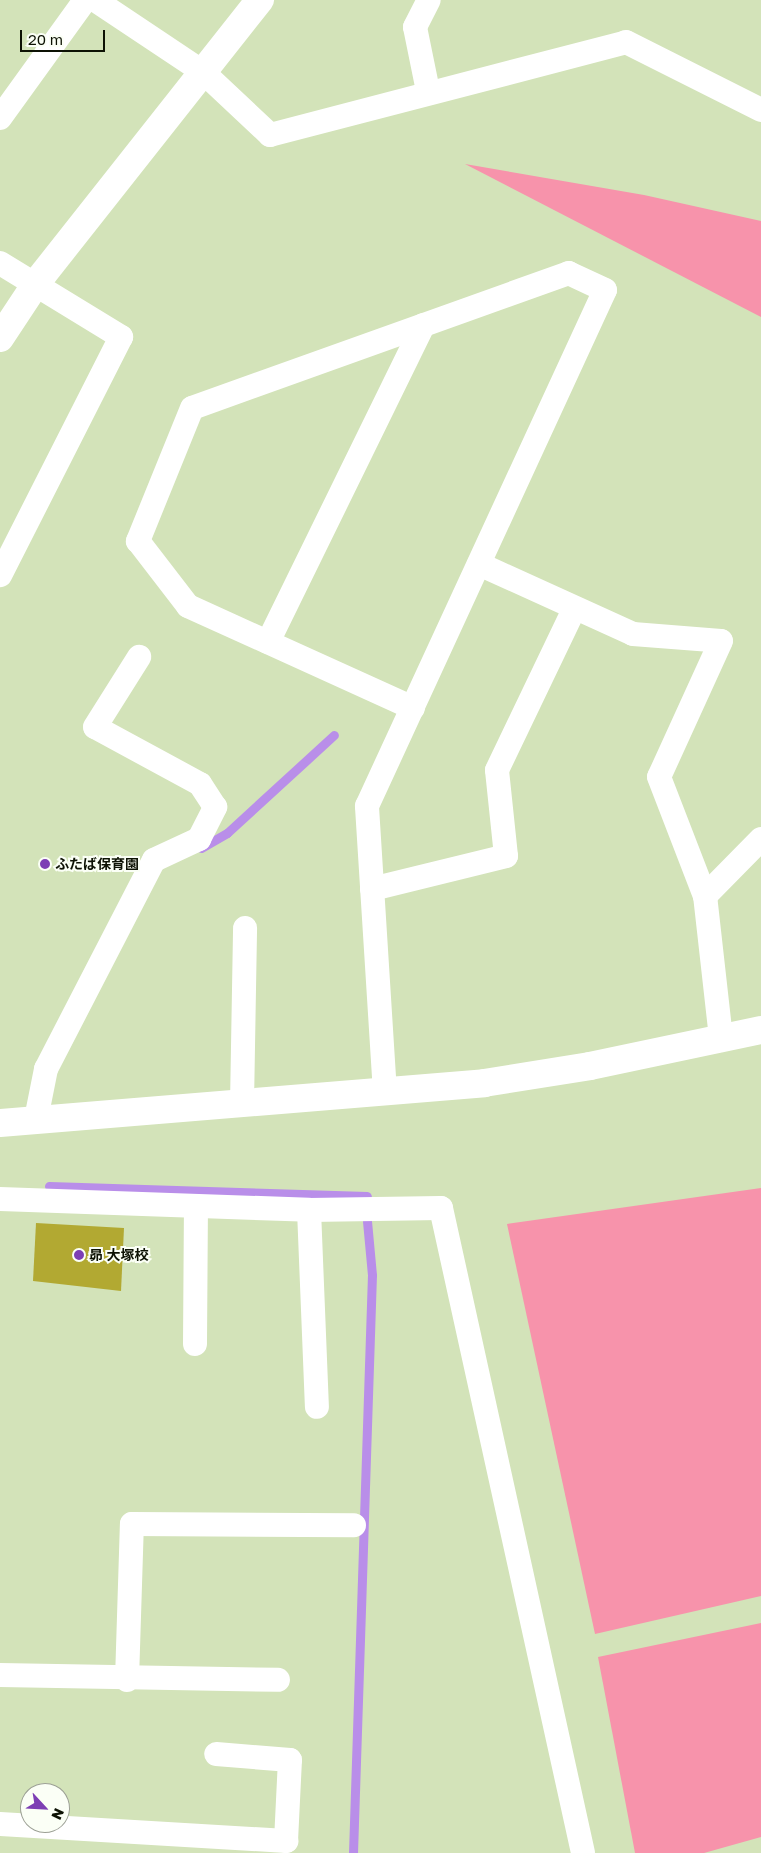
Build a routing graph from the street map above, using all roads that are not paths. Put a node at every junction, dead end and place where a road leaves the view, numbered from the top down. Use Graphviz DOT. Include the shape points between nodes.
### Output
graph roads {
  1 [pos="85,0"];
  2 [pos="95,0"];
  3 [pos="260,0"];
  4 [pos="429,0"];
  5 [pos="203,72"];
  6 [pos="428,91"];
  7 [pos="761,110"];
  8 [pos="0,118"];
  9 [pos="0,263"];
  10 [pos="37,282"];
  11 [pos="423,325"];
  12 [pos="0,338"];
  13 [pos="479,564"];
  14 [pos="0,575"];
  15 [pos="574,609"];
  16 [pos="268,642"];
  17 [pos="139,657"];
  18 [pos="412,708"];
  19 [pos="761,839"];
  20 [pos="372,889"];
  21 [pos="706,896"];
  22 [pos="245,928"];
  23 [pos="761,1030"];
  24 [pos="721,1038"];
  25 [pos="385,1093"];
  26 [pos="242,1104"];
  27 [pos="36,1119"];
  28 [pos="0,1123"];
  29 [pos="0,1199"];
  30 [pos="196,1206"];
  31 [pos="309,1210"];
  32 [pos="195,1344"];
  33 [pos="317,1407"];
  34 [pos="354,1525"];
  35 [pos="0,1675"];
  36 [pos="127,1680"];
  37 [pos="278,1680"];
  38 [pos="216,1754"];
  39 [pos="0,1824"];
  40 [pos="583,1853"];
  1 -- 8 [label="street"];
  2 -- 5 [label="street"];
  3 -- 5 [label="street"];
  4 -- 6 [label="street" via="416,27"];
  5 -- 6 [label="street" via="270,135"];
  5 -- 10 [label="street"];
  6 -- 7 [label="street" via="626,42"];
  9 -- 10 [label="street"];
  10 -- 12 [label="street"];
  10 -- 14 [label="street" via="121,336"];
  11 -- 13 [label="street" via="568,273 606,290"];
  11 -- 16 [label="street"];
  11 -- 16 [label="street" via="192,408 138,541 188,606"];
  13 -- 15 [label="street"];
  13 -- 18 [label="street"];
  15 -- 20 [label="street" via="497,770 506,856"];
  15 -- 21 [label="street" via="633,634 721,641 659,777"];
  16 -- 18 [label="street"];
  17 -- 27 [label="street" via="95,727 200,784 215,807 199,839 154,860 46,1069"];
  18 -- 20 [label="street" via="367,806"];
  19 -- 21 [label="street"];
  20 -- 25 [label="street"];
  21 -- 24 [label="street"];
  22 -- 26 [label="street"];
  23 -- 24 [label="street"];
  24 -- 25 [label="street" via="590,1066"];
  25 -- 26 [label="street"];
  26 -- 27 [label="street"];
  27 -- 28 [label="street"];
  29 -- 30 [label="street"];
  30 -- 31 [label="street"];
  30 -- 32 [label="street"];
  31 -- 33 [label="street"];
  31 -- 40 [label="street" via="441,1208"];
  34 -- 36 [label="street" via="132,1524"];
  35 -- 36 [label="street"];
  36 -- 37 [label="street"];
  38 -- 39 [label="street" via="290,1760 286,1841"];
}
